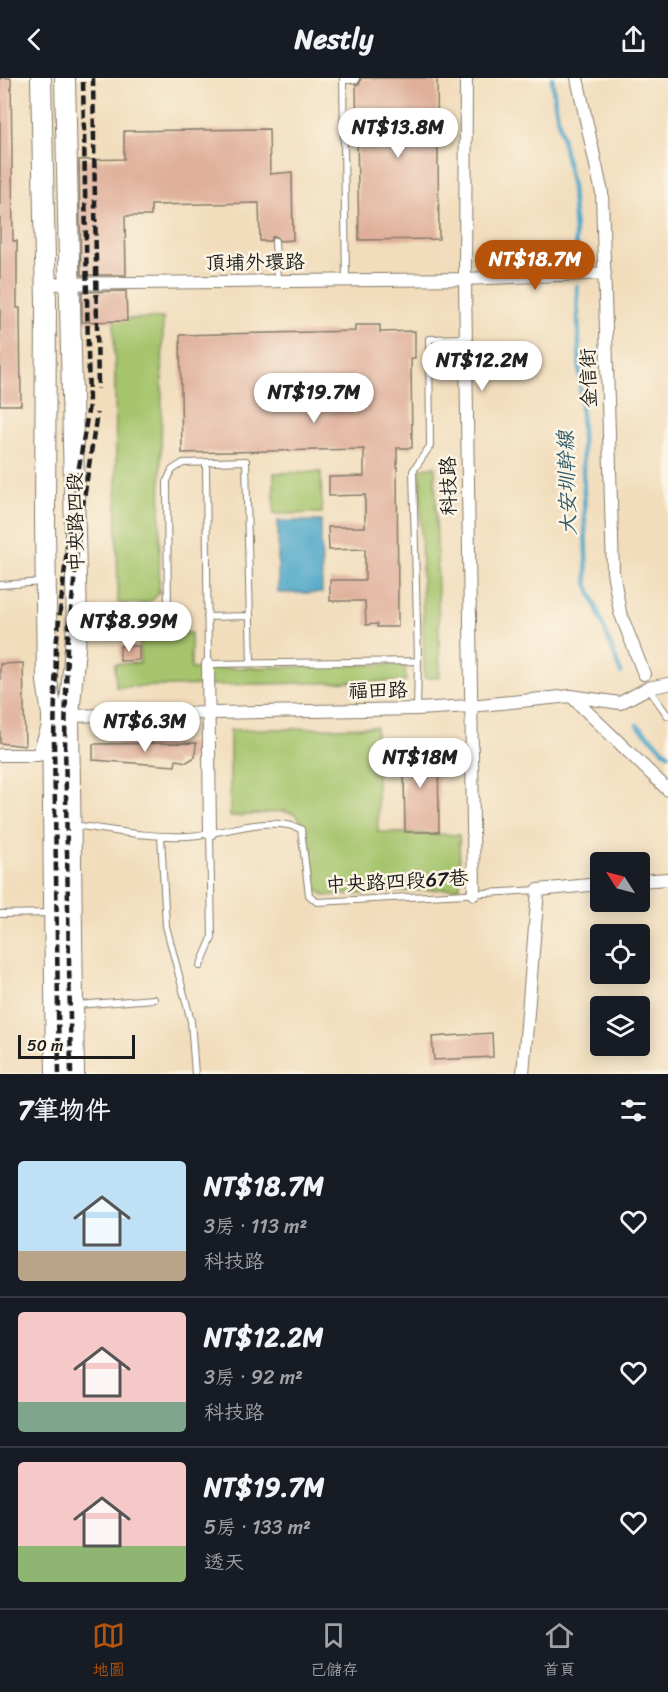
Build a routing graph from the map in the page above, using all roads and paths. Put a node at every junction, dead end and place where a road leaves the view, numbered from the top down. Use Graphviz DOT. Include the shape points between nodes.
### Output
graph roads {
  1 [pos="41,78"];
  2 [pos="65,78"];
  3 [pos="466,78"];
  4 [pos="577,78"];
  5 [pos="344,79"];
  6 [pos="356,80"];
  7 [pos="275,241"];
  8 [pos="605,273"];
  9 [pos="465,279"];
  10 [pos="345,280"];
  11 [pos="277,281"];
  12 [pos="68,283"];
  13 [pos="46,284"];
  14 [pos="466,338"];
  15 [pos="206,462"];
  16 [pos="46,582"];
  17 [pos="0,585"];
  18 [pos="207,616"];
  19 [pos="249,616"];
  20 [pos="77,624"];
  21 [pos="418,661"];
  22 [pos="251,663"];
  23 [pos="208,664"];
  24 [pos="644,674"];
  25 [pos="668,684"];
  26 [pos="648,688"];
  27 [pos="571,696"];
  28 [pos="470,706"];
  29 [pos="417,708"];
  30 [pos="210,713"];
  31 [pos="60,716"];
  32 [pos="668,716"];
  33 [pos="0,755"];
  34 [pos="668,790"];
  35 [pos="69,824"];
  36 [pos="210,833"];
  37 [pos="161,836"];
  38 [pos="668,879"];
  39 [pos="650,880"];
  40 [pos="590,885"];
  41 [pos="538,890"];
  42 [pos="474,894"];
  43 [pos="63,913"];
  44 [pos="0,914"];
  45 [pos="200,966"];
  46 [pos="154,999"];
  47 [pos="73,1005"];
  48 [pos="56,1074"];
  49 [pos="74,1074"];
  50 [pos="195,1074"];
  51 [pos="523,1074"];
  1 -- 13 [label="main road, 中央路四段"];
  2 -- 12 [label="main road, 中央路四段"];
  3 -- 9 [label="street, 科技路"];
  4 -- 8 [label="street, 金信街" via="602,193"];
  5 -- 6 [label="lane"];
  5 -- 10 [label="lane"];
  7 -- 11 [label="lane"];
  8 -- 9 [label="street, 頂埔外環路"];
  8 -- 24 [label="street, 金信街" via="613,572 620,612"];
  9 -- 10 [label="street, 頂埔外環路"];
  9 -- 14 [label="street, 科技路"];
  10 -- 11 [label="street, 頂埔外環路"];
  11 -- 12 [label="street, 頂埔外環路"];
  12 -- 13 [label="street, 頂埔外環路"];
  12 -- 20 [label="main road, 中央路四段"];
  13 -- 16 [label="main road, 中央路四段"];
  14 -- 21 [label="lane" via="429,339 430,446 413,471"];
  14 -- 28 [label="street, 科技路"];
  15 -- 18 [label="lane"];
  15 -- 19 [label="lane" via="246,461"];
  15 -- 20 [label="lane" via="183,463 172,470 167,481 168,624"];
  16 -- 17 [label="lane"];
  16 -- 31 [label="main road, 中央路四段" via="47,681"];
  18 -- 19 [label="lane"];
  18 -- 23 [label="lane"];
  19 -- 22 [label="lane"];
  20 -- 31 [label="main road, 中央路四段"];
  21 -- 22 [label="lane"];
  21 -- 29 [label="lane"];
  22 -- 23 [label="lane"];
  23 -- 30 [label="street"];
  25 -- 26 [label="street"];
  26 -- 27 [label="street" via="620,703"];
  26 -- 32 [label="lane"];
  27 -- 28 [label="street, 福田路"];
  27 -- 34 [label="street"];
  28 -- 29 [label="street, 福田路"];
  28 -- 42 [label="street, 科技路"];
  29 -- 30 [label="street, 福田路"];
  30 -- 31 [label="street, 福田路"];
  30 -- 36 [label="street"];
  31 -- 33 [label="street" via="38,755"];
  31 -- 35 [label="main road, 中央路四段"];
  31 -- 43 [label="main road, 中央路四段"];
  35 -- 37 [label="lane, 中央路四段67巷"];
  35 -- 43 [label="main road, 中央路四段"];
  36 -- 37 [label="lane, 中央路四段67巷"];
  36 -- 42 [label="lane, 中央路四段67巷" via="269,824 301,829 309,895 317,902"];
  36 -- 45 [label="lane" via="212,938"];
  37 -- 50 [label="lane" via="166,926 191,1021"];
  38 -- 39 [label="street"];
  40 -- 41 [label="street"];
  41 -- 42 [label="lane, 中央路四段67巷"];
  41 -- 51 [label="street"];
  43 -- 44 [label="lane"];
  43 -- 47 [label="main road, 中央路四段"];
  43 -- 48 [label="main road, 中央路四段"];
  46 -- 47 [label="lane"];
  47 -- 49 [label="main road, 中央路四段"];
}
